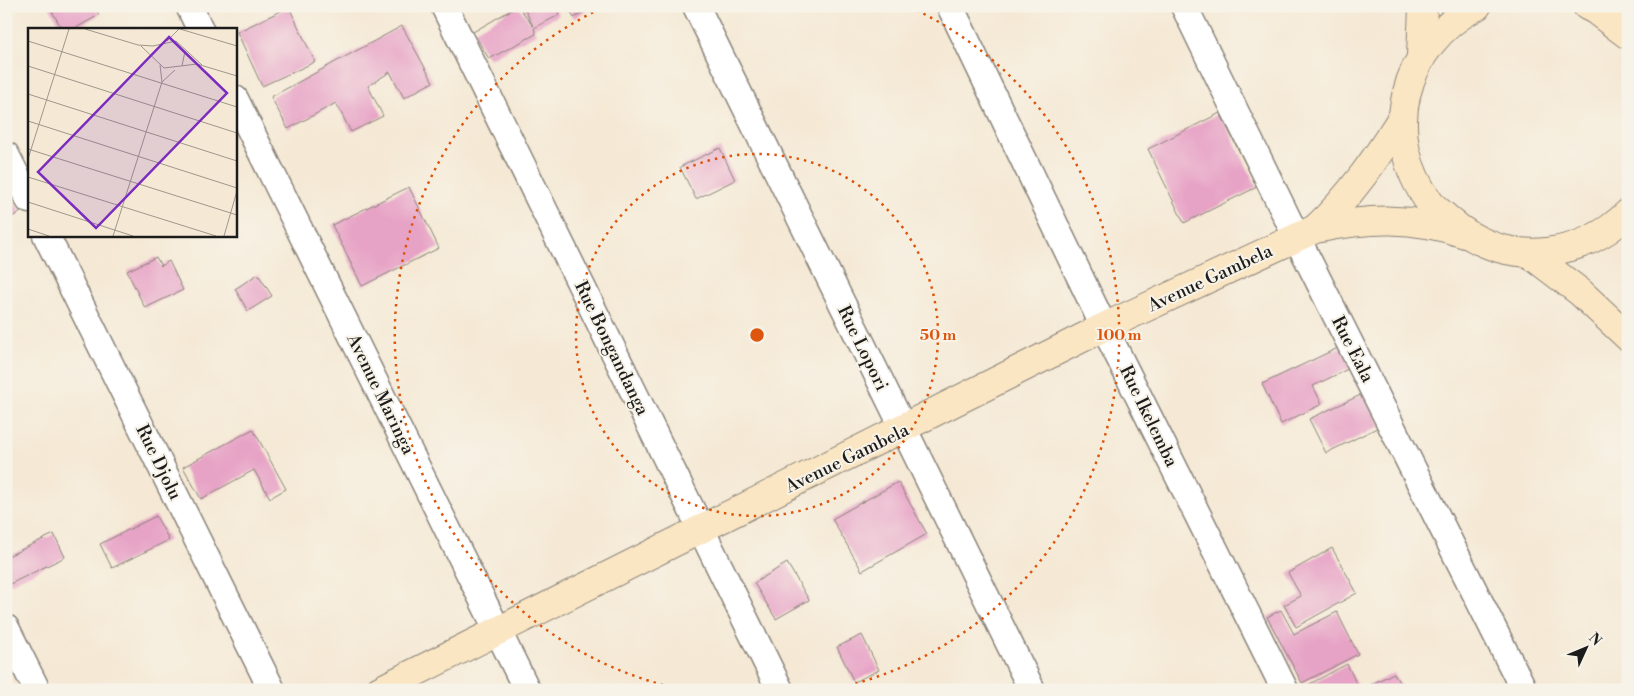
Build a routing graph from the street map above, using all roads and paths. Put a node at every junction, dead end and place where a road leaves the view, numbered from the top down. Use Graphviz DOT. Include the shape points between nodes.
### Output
graph roads {
  1 [pos="189,6"];
  2 [pos="444,6"];
  3 [pos="696,6"];
  4 [pos="950,6"];
  5 [pos="1184,6"];
  6 [pos="1423,6"];
  7 [pos="1477,6"];
  8 [pos="1591,8"];
  9 [pos="1628,19"];
  10 [pos="200,28"];
  11 [pos="1628,35"];
  12 [pos="1421,56"];
  13 [pos="236,101"];
  14 [pos="1402,116"];
  15 [pos="6,155"];
  16 [pos="28,198"];
  17 [pos="1628,213"];
  18 [pos="1306,234"];
  19 [pos="1465,234"];
  20 [pos="46,236"];
  21 [pos="1530,254"];
  22 [pos="1104,327"];
  23 [pos="1628,337"];
  24 [pos="903,430"];
  25 [pos="701,530"];
  26 [pos="6,628"];
  27 [pos="498,631"];
  28 [pos="37,690"];
  29 [pos="272,690"];
  30 [pos="380,690"];
  31 [pos="527,690"];
  32 [pos="780,690"];
  33 [pos="1032,690"];
  34 [pos="1285,690"];
  35 [pos="1524,690"];
  1 -- 10 [label="street"];
  2 -- 25 [label="street, Rue Bongandanga"];
  3 -- 24 [label="street, Rue Lopori"];
  4 -- 22 [label="street, Rue Ikelemba"];
  5 -- 18 [label="street, Rue Eala"];
  6 -- 12 [label="street"];
  7 -- 12 [label="street" via="1439,32"];
  8 -- 9 [label="street"];
  8 -- 11 [label="street"];
  12 -- 14 [label="street" via="1405,95"];
  13 -- 27 [label="street, Avenue Maringa"];
  14 -- 18 [label="street" via="1362,178 1335,211"];
  14 -- 19 [label="street" via="1408,162 1430,203"];
  15 -- 16 [label="street"];
  17 -- 21 [label="street" via="1598,236 1565,250"];
  18 -- 19 [label="street" via="1342,224 1390,220 1418,221"];
  18 -- 22 [label="street, Avenue Gambela"];
  18 -- 35 [label="street, Rue Eala"];
  19 -- 21 [label="street" via="1485,245"];
  20 -- 29 [label="street, Rue Djolu"];
  21 -- 23 [label="street" via="1580,292"];
  22 -- 24 [label="street, Avenue Gambela"];
  22 -- 34 [label="street, Rue Ikelemba"];
  24 -- 25 [label="street, Avenue Gambela"];
  24 -- 33 [label="street, Rue Lopori"];
  25 -- 27 [label="street, Avenue Gambela"];
  25 -- 32 [label="street, Rue Bongandanga"];
  26 -- 28 [label="street"];
  27 -- 30 [label="street, Avenue Gambela"];
  27 -- 31 [label="street, Avenue Maringa"];
}
